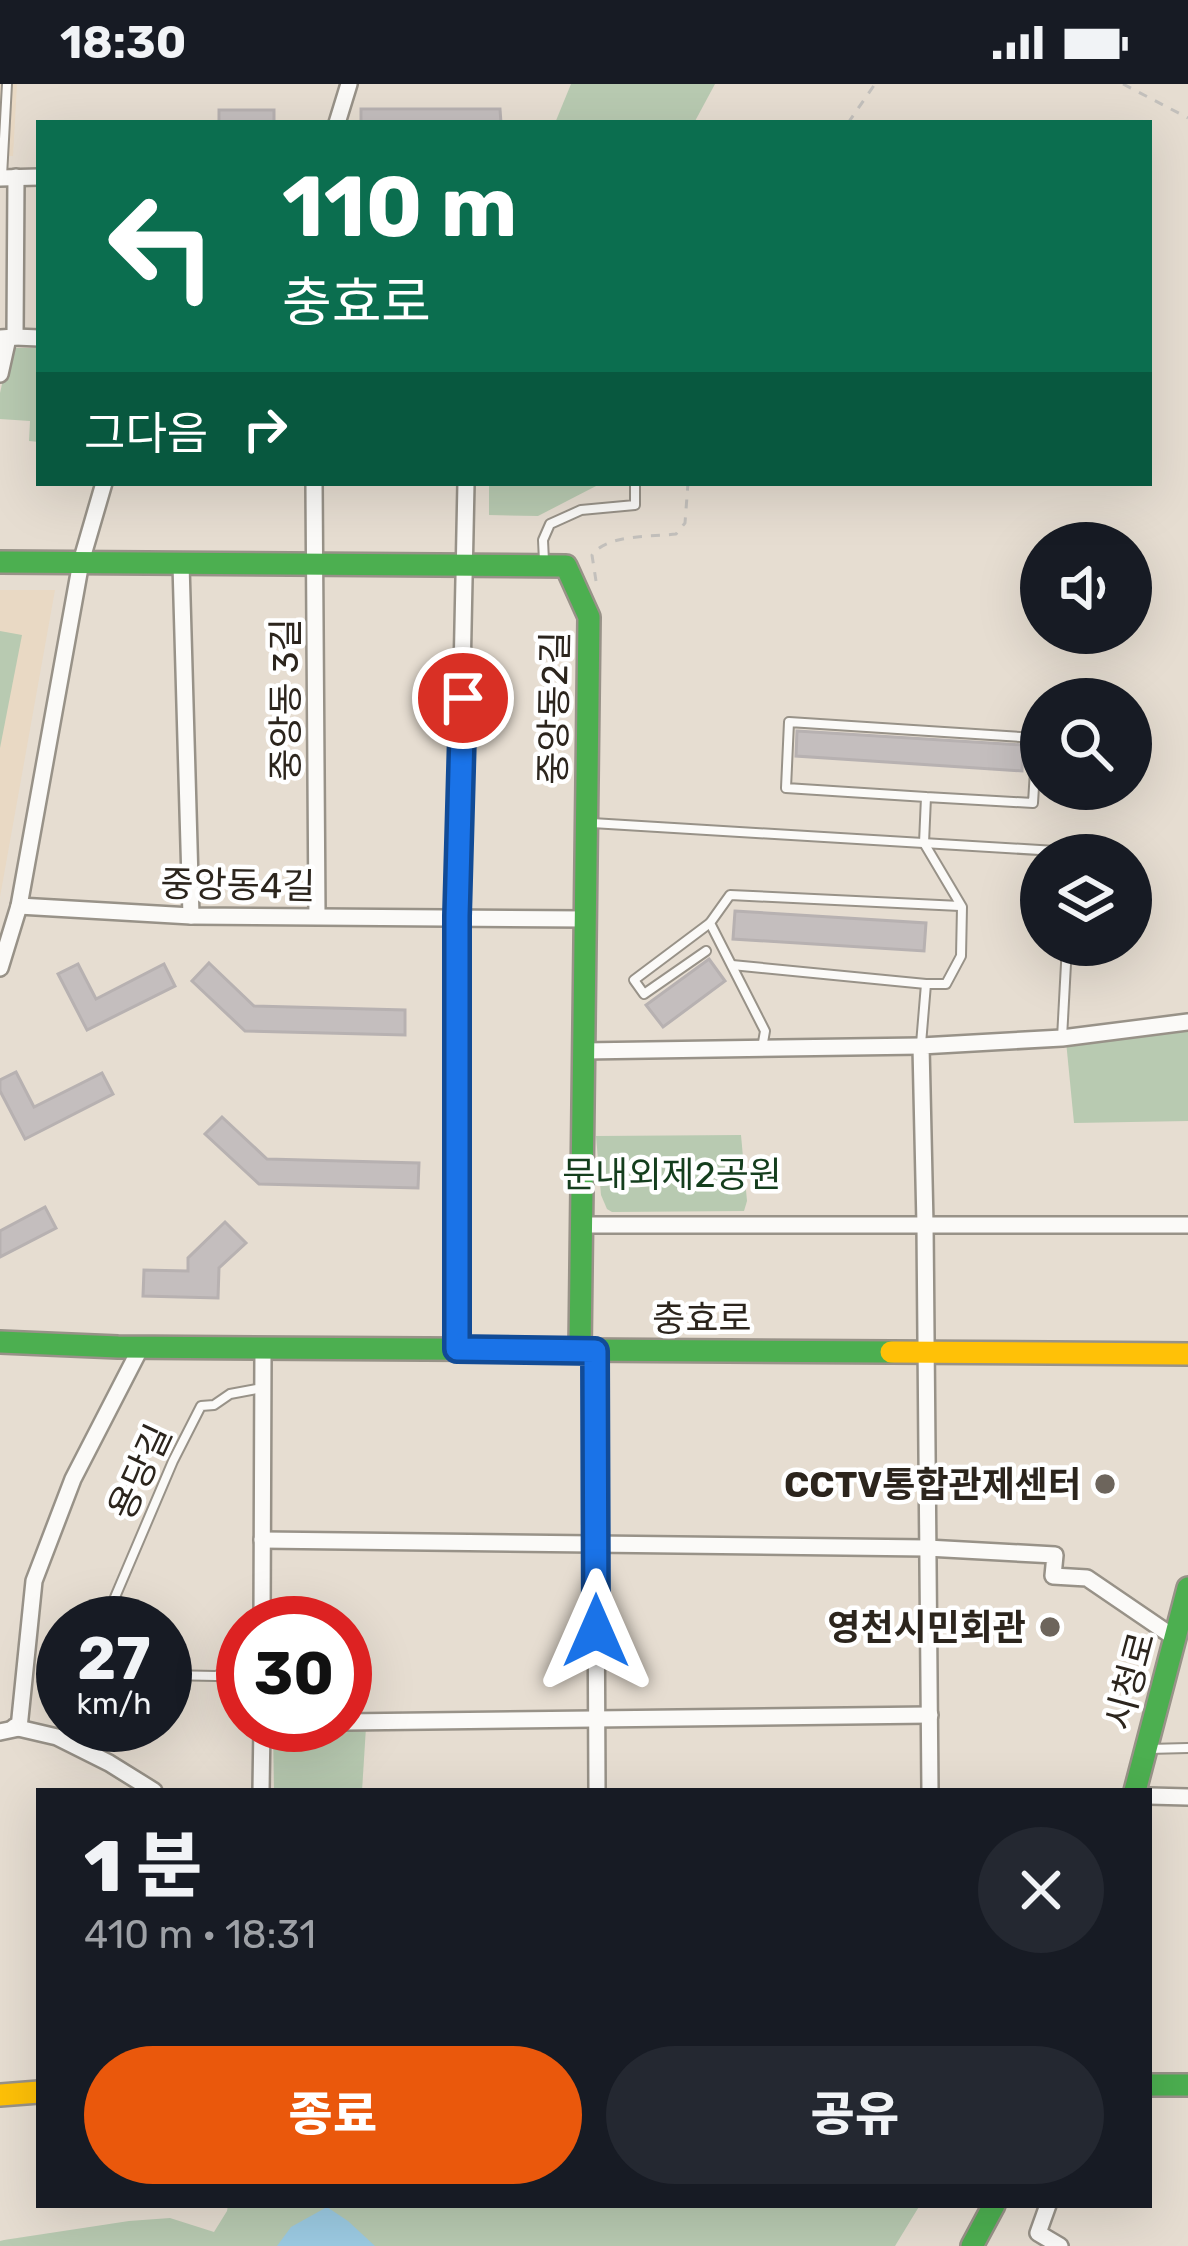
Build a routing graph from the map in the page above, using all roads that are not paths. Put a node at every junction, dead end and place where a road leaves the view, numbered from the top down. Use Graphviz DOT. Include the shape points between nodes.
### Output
graph roads {
  1 [pos="7,84"];
  2 [pos="349,84"];
  3 [pos="338,120"];
  4 [pos="36,177"];
  5 [pos="6,178"];
  6 [pos="8,338"];
  7 [pos="0,374"];
  8 [pos="103,486"];
  9 [pos="314,486"];
  10 [pos="466,486"];
  11 [pos="635,486"];
  12 [pos="0,562"];
  13 [pos="81,562"];
  14 [pos="181,564"];
  15 [pos="314,565"];
  16 [pos="466,566"];
  17 [pos="544,566"];
  18 [pos="926,797"];
  19 [pos="586,823"];
  20 [pos="924,842"];
  21 [pos="1020,848"];
  22 [pos="19,906"];
  23 [pos="962,907"];
  24 [pos="191,916"];
  25 [pos="317,916"];
  26 [pos="457,916"];
  27 [pos="585,919"];
  28 [pos="710,923"];
  29 [pos="706,951"];
  30 [pos="732,965"];
  31 [pos="1066,966"];
  32 [pos="0,968"];
  33 [pos="926,985"];
  34 [pos="1188,1022"];
  35 [pos="1062,1038"];
  36 [pos="921,1046"];
  37 [pos="762,1048"];
  38 [pos="583,1051"];
  39 [pos="581,1225"];
  40 [pos="926,1225"];
  41 [pos="1188,1225"];
  42 [pos="0,1342"];
  43 [pos="141,1347"];
  44 [pos="263,1348"];
  45 [pos="457,1349"];
  46 [pos="587,1350"];
  47 [pos="925,1352"];
  48 [pos="1188,1354"];
  49 [pos="263,1387"];
  50 [pos="262,1540"];
  51 [pos="596,1544"];
  52 [pos="927,1548"];
  53 [pos="1188,1588"];
  54 [pos="116,1596"];
  55 [pos="262,1596"];
  56 [pos="1175,1638"];
  57 [pos="930,1715"];
  58 [pos="596,1718"];
  59 [pos="0,1722"];
  60 [pos="372,1722"];
  61 [pos="19,1728"];
  62 [pos="0,1732"];
  63 [pos="36,1732"];
  64 [pos="1188,1748"];
  65 [pos="1146,1749"];
  66 [pos="86,1752"];
  67 [pos="262,1752"];
  68 [pos="149,1788"];
  69 [pos="261,1788"];
  70 [pos="597,1788"];
  71 [pos="931,1788"];
  72 [pos="1136,1788"];
  73 [pos="1152,1796"];
  74 [pos="1188,1797"];
  75 [pos="1152,2085"];
  76 [pos="1188,2085"];
  77 [pos="36,2092"];
  78 [pos="0,2095"];
  79 [pos="992,2208"];
  80 [pos="1047,2208"];
  81 [pos="972,2246"];
  82 [pos="1060,2246"];
  1 -- 5 [label="lane"];
  2 -- 3 [label="street"];
  4 -- 5 [label="street"];
  5 -- 6 [label="street"];
  6 -- 7 [label="street"];
  8 -- 13 [label="street"];
  9 -- 15 [label="street, 중앙동 3길"];
  10 -- 16 [label="street"];
  11 -- 17 [label="lane" via="635,505 581,510 550,524"];
  12 -- 13 [label="street"];
  13 -- 14 [label="street"];
  13 -- 22 [label="street"];
  14 -- 15 [label="street"];
  14 -- 24 [label="street"];
  15 -- 16 [label="street"];
  15 -- 25 [label="street, 중앙동 3길"];
  16 -- 17 [label="street"];
  16 -- 26 [label="street"];
  17 -- 19 [label="street, 중앙동2길" via="566,566 589,617"];
  18 -- 18 [label="lane" via="1033,803 1037,738 789,722 785,788"];
  18 -- 20 [label="lane"];
  19 -- 20 [label="lane"];
  19 -- 27 [label="street, 중앙동2길"];
  20 -- 21 [label="lane"];
  20 -- 23 [label="lane"];
  22 -- 24 [label="street, 중앙동4길"];
  22 -- 32 [label="street"];
  23 -- 28 [label="lane" via="730,895"];
  23 -- 33 [label="lane" via="961,956 946,984"];
  24 -- 25 [label="street, 중앙동4길"];
  25 -- 26 [label="street, 중앙동4길"];
  26 -- 27 [label="street, 중앙동4길"];
  26 -- 45 [label="street"];
  27 -- 38 [label="street, 중앙동2길"];
  28 -- 29 [label="lane" via="634,980 644,994"];
  28 -- 30 [label="lane"];
  30 -- 33 [label="lane"];
  30 -- 37 [label="lane" via="765,1031"];
  31 -- 35 [label="lane"];
  33 -- 36 [label="lane"];
  34 -- 35 [label="street"];
  35 -- 36 [label="street"];
  36 -- 37 [label="street"];
  36 -- 40 [label="street"];
  37 -- 38 [label="street"];
  38 -- 39 [label="street, 중앙동2길"];
  39 -- 40 [label="street"];
  39 -- 46 [label="street, 중앙동2길"];
  40 -- 41 [label="street"];
  40 -- 47 [label="street"];
  42 -- 43 [label="street, 충효로"];
  43 -- 44 [label="street, 충효로"];
  43 -- 61 [label="street" via="73,1479 34,1581"];
  44 -- 45 [label="street, 충효로"];
  44 -- 49 [label="street"];
  45 -- 46 [label="street, 충효로"];
  46 -- 47 [label="street, 충효로"];
  46 -- 51 [label="street"];
  47 -- 48 [label="street, 충효로"];
  47 -- 52 [label="street"];
  49 -- 50 [label="street"];
  49 -- 54 [label="lane, 용당길" via="201,1406"];
  50 -- 51 [label="street"];
  50 -- 55 [label="street"];
  51 -- 52 [label="street"];
  51 -- 58 [label="street"];
  52 -- 56 [label="street" via="1055,1556 1053,1576 1087,1578"];
  52 -- 57 [label="street"];
  53 -- 56 [label="street, 시청로"];
  56 -- 65 [label="street, 시청로"];
  57 -- 58 [label="street"];
  57 -- 71 [label="street"];
  58 -- 60 [label="street"];
  58 -- 70 [label="street"];
  59 -- 61 [label="street"];
  61 -- 62 [label="street"];
  61 -- 63 [label="street"];
  64 -- 65 [label="lane"];
  65 -- 72 [label="street, 시청로"];
  66 -- 68 [label="street"];
  67 -- 69 [label="street"];
  73 -- 74 [label="street"];
  75 -- 76 [label="street"];
  77 -- 78 [label="street"];
  79 -- 81 [label="street"];
  80 -- 82 [label="street" via="1038,2233"];
}
